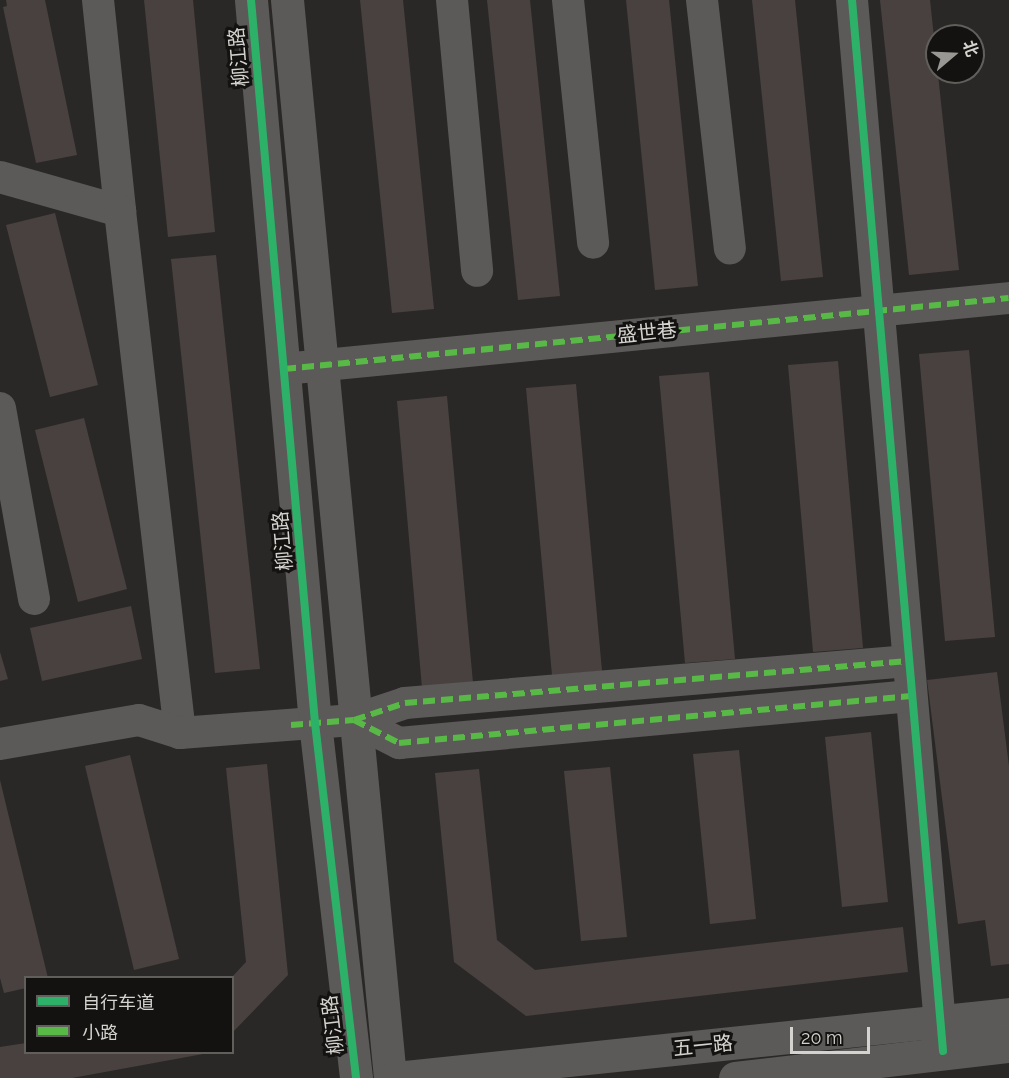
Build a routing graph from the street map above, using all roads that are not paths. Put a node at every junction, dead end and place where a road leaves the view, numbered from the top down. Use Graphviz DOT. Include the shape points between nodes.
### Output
graph roads {
  1 [pos="98,0"];
  2 [pos="250,0"];
  3 [pos="287,0"];
  4 [pos="452,0"];
  5 [pos="568,0"];
  6 [pos="702,0"];
  7 [pos="852,0"];
  8 [pos="0,177"];
  9 [pos="120,211"];
  10 [pos="593,243"];
  11 [pos="729,248"];
  12 [pos="477,271"];
  13 [pos="1009,298"];
  14 [pos="880,309"];
  15 [pos="320,366"];
  16 [pos="284,369"];
  17 [pos="0,408"];
  18 [pos="34,598"];
  19 [pos="908,661"];
  20 [pos="910,696"];
  21 [pos="354,720"];
  22 [pos="315,723"];
  23 [pos="180,733"];
  24 [pos="0,744"];
  25 [pos="1009,1014"];
  26 [pos="941,1036"];
  27 [pos="1009,1046"];
  28 [pos="356,1078"];
  29 [pos="390,1078"];
  30 [pos="396,1078"];
  31 [pos="735,1078"];
  1 -- 9 [label="street"];
  2 -- 16 [label="street, 柳江路"];
  3 -- 15 [label="street"];
  4 -- 12 [label="street"];
  5 -- 10 [label="street"];
  6 -- 11 [label="street"];
  7 -- 14 [label="street"];
  8 -- 9 [label="street"];
  9 -- 23 [label="street"];
  13 -- 14 [label="street, 盛世巷"];
  14 -- 15 [label="street, 盛世巷"];
  14 -- 19 [label="street"];
  15 -- 16 [label="street, 盛世巷"];
  15 -- 21 [label="street"];
  16 -- 22 [label="street, 柳江路"];
  17 -- 18 [label="street"];
  19 -- 20 [label="street"];
  19 -- 21 [label="street" via="405,703"];
  20 -- 21 [label="street" via="399,743"];
  20 -- 26 [label="street"];
  21 -- 22 [label="street"];
  21 -- 29 [label="street"];
  22 -- 23 [label="street"];
  22 -- 28 [label="street, 柳江路"];
  23 -- 24 [label="street" via="139,720"];
  25 -- 26 [label="street, 五一路"];
  26 -- 27 [label="street, 五一路"];
  26 -- 30 [label="street, 五一路"];
  26 -- 31 [label="street, 五一路"];
}
